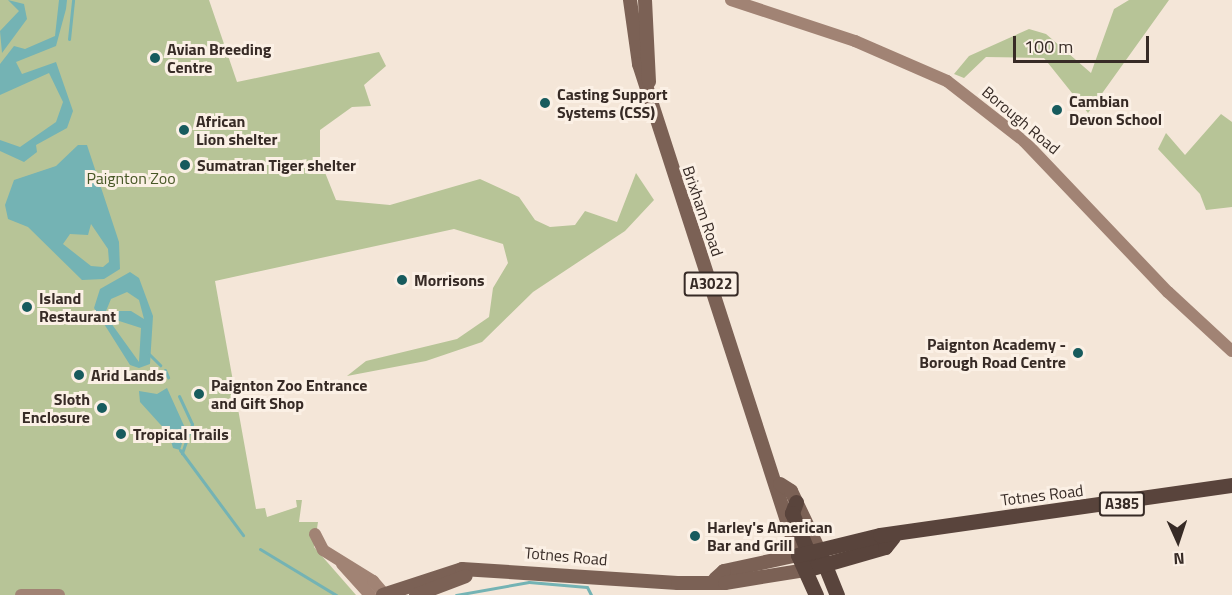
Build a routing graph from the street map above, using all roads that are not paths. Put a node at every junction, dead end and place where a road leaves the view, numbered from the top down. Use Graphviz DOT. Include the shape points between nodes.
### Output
graph roads {
  1 [pos="630,0"];
  2 [pos="645,0"];
  3 [pos="731,0"];
  4 [pos="649,82"];
  5 [pos="1232,351"];
  6 [pos="780,484"];
  7 [pos="1232,485"];
  8 [pos="796,502"];
  9 [pos="315,534"];
  10 [pos="893,537"];
  11 [pos="808,553"];
  12 [pos="342,563"];
  13 [pos="815,568"];
  14 [pos="486,571"];
  15 [pos="715,579"];
  16 [pos="384,594"];
  17 [pos="21,595"];
  18 [pos="59,595"];
  19 [pos="370,595"];
  20 [pos="416,595"];
  21 [pos="816,595"];
  22 [pos="826,595"];
  23 [pos="837,595"];
  1 -- 4 [label="main road, Brixham Road / A3022" via="639,64"];
  2 -- 4 [label="main road, Brixham Road / A3022"];
  3 -- 5 [label="main road, Borough Road" via="855,41 947,81 1024,141 1168,292"];
  4 -- 6 [label="main road, Brixham Road / A3022" via="669,162"];
  6 -- 8 [label="main road, Brixham Road"];
  6 -- 11 [label="main road, Brixham Road / A3022" via="777,497"];
  7 -- 10 [label="highway, Totnes Road / A385"];
  8 -- 11 [label="highway" via="792,513"];
  9 -- 12 [label="main road" via="323,550"];
  10 -- 11 [label="highway, Totnes Road / A385" via="880,535"];
  10 -- 13 [label="highway, Totnes Road / A385" via="885,547"];
  11 -- 13 [label="highway"];
  11 -- 13 [label="highway"];
  11 -- 15 [label="main road, Totnes Road" via="724,571"];
  12 -- 16 [label="main road"];
  12 -- 19 [label="main road"];
  13 -- 15 [label="main road, Totnes Road" via="725,583"];
  13 -- 21 [label="highway"];
  13 -- 22 [label="highway"];
  13 -- 23 [label="highway"];
  14 -- 15 [label="main road, Totnes Road" via="678,583"];
  14 -- 16 [label="main road, Totnes Road" via="438,574"];
  14 -- 20 [label="main road, Totnes Road"];
  17 -- 18 [label="main road"];
}
